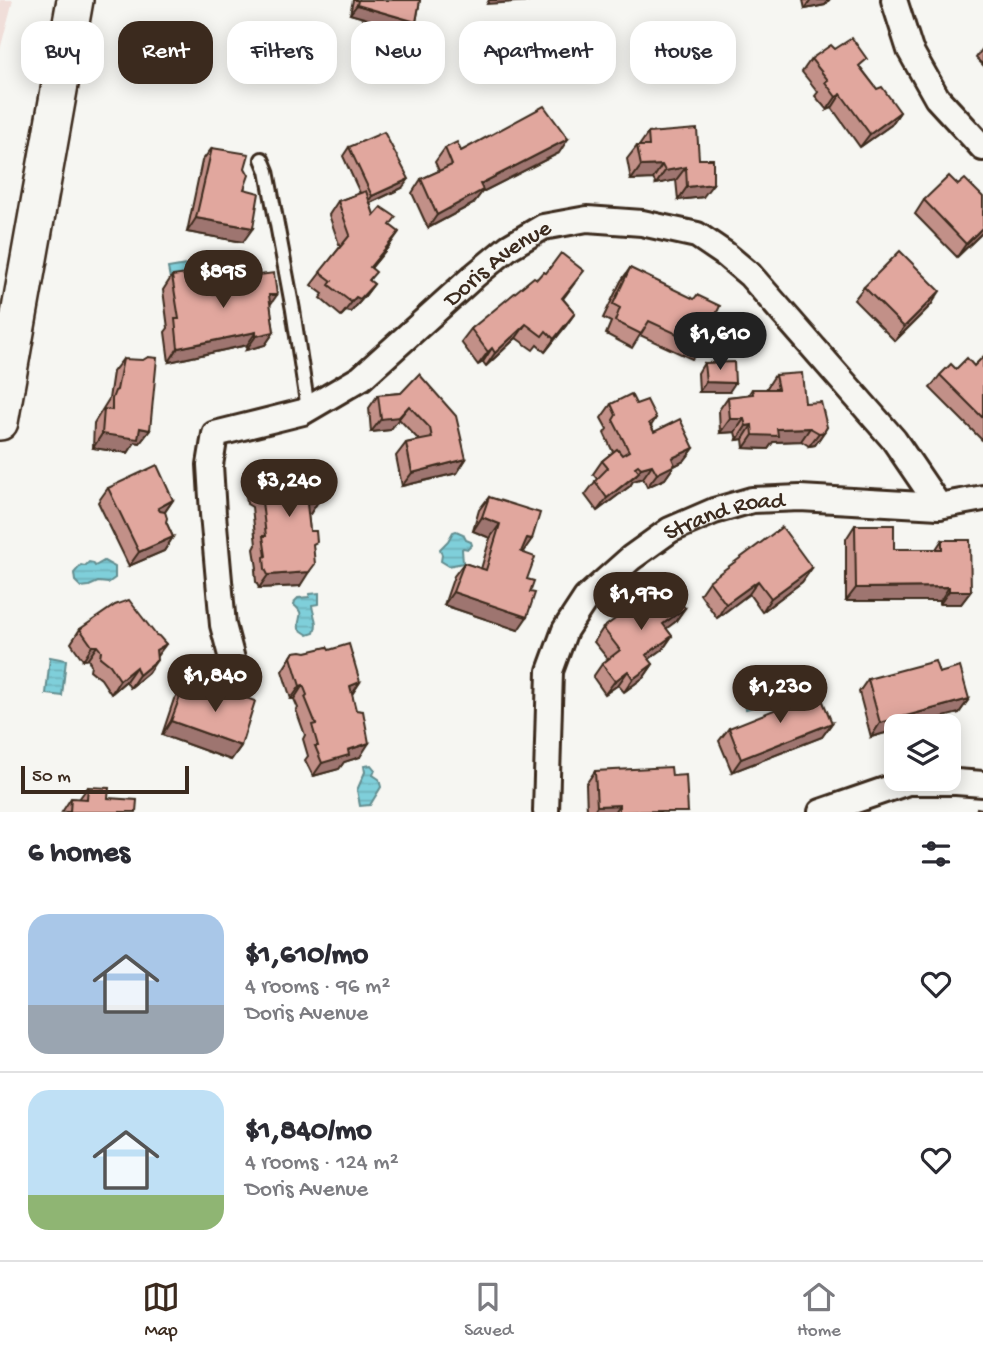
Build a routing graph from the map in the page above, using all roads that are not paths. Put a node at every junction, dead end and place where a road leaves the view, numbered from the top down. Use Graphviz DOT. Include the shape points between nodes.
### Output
graph roads {
  1 [pos="75,0"];
  2 [pos="894,0"];
  3 [pos="983,148"];
  4 [pos="262,159"];
  5 [pos="307,409"];
  6 [pos="0,422"];
  7 [pos="983,498"];
  8 [pos="939,506"];
  9 [pos="233,677"];
  10 [pos="983,784"];
  11 [pos="546,812"];
  12 [pos="821,812"];
  1 -- 6 [label="main road"];
  2 -- 3 [label="street" via="910,50 937,98"];
  4 -- 5 [label="lane" via="293,307"];
  5 -- 8 [label="street, Doris Avenue" via="361,378 491,261 543,227 587,219 642,223 697,234 750,275 894,440"];
  5 -- 9 [label="street, Doris Avenue" via="215,434 210,465 213,514 223,625"];
  7 -- 8 [label="street, Strand Road"];
  8 -- 11 [label="street, Strand Road" via="800,498 752,500 714,510 670,530 631,558 586,598 565,630 550,671"];
  10 -- 12 [label="street" via="908,782"];
}
